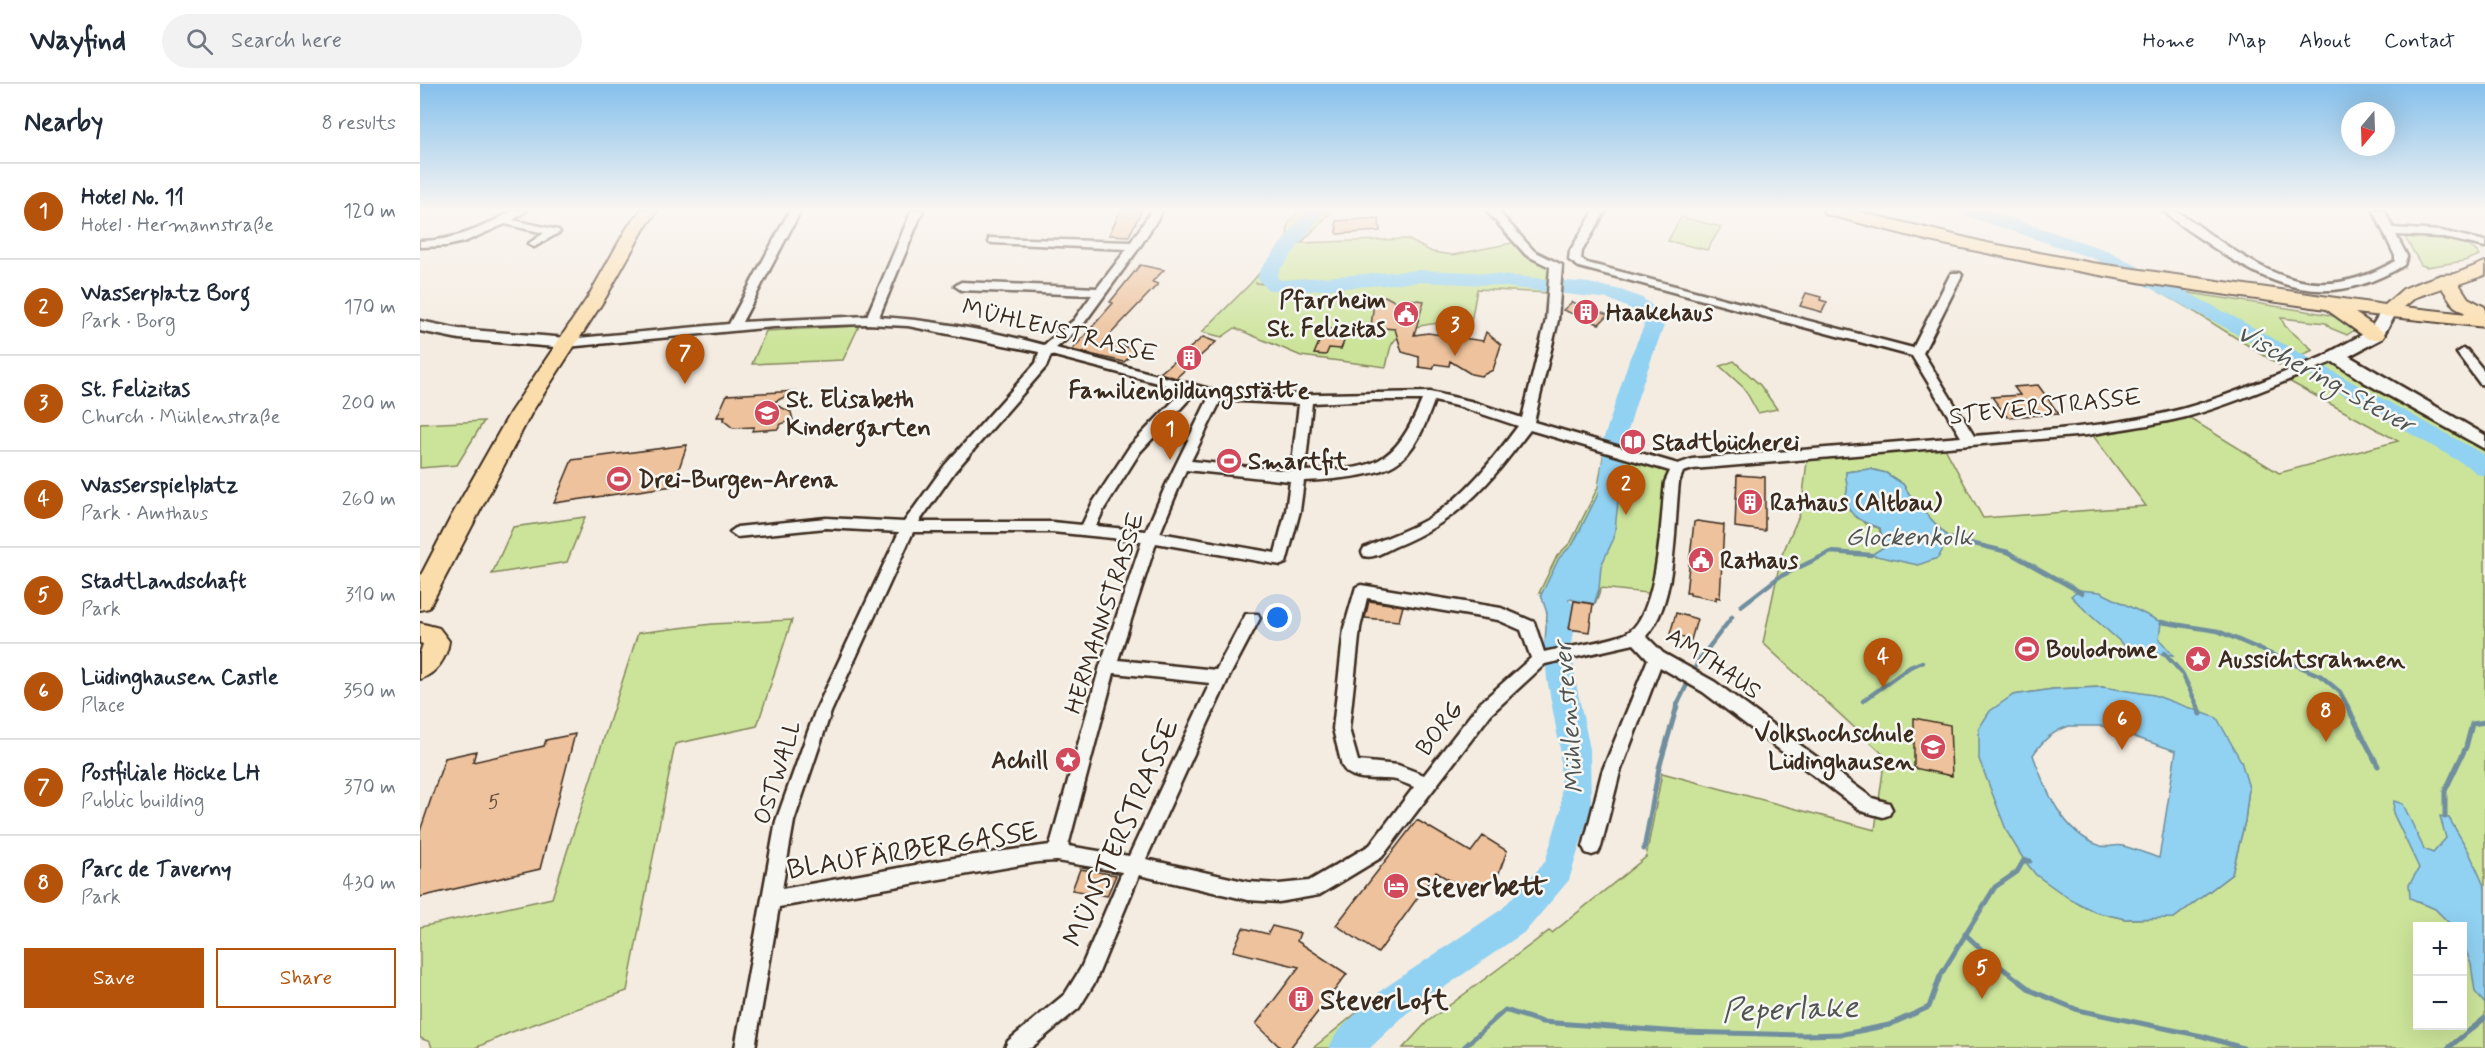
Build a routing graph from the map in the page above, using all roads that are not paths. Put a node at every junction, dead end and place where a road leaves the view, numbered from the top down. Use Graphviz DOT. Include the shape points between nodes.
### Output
graph roads {
  1 [pos="619,255"];
  2 [pos="772,255"];
  3 [pos="899,255"];
  4 [pos="1129,255"];
  5 [pos="1534,255"];
  6 [pos="1576,255"];
  7 [pos="2021,255"];
  8 [pos="2236,255"];
  9 [pos="2400,255"];
  10 [pos="1575,260"];
  11 [pos="1556,265"];
  12 [pos="2485,267"];
  13 [pos="1956,275"];
  14 [pos="2448,279"];
  15 [pos="961,286"];
  16 [pos="1102,292"];
  17 [pos="2325,303"];
  18 [pos="2389,312"];
  19 [pos="2485,314"];
  20 [pos="872,320"];
  21 [pos="2485,321"];
  22 [pos="420,326"];
  23 [pos="734,326"];
  24 [pos="2368,339"];
  25 [pos="567,343"];
  26 [pos="1046,350"];
  27 [pos="1917,352"];
  28 [pos="2463,353"];
  29 [pos="2336,356"];
  30 [pos="2485,381"];
  31 [pos="1193,388"];
  32 [pos="1217,395"];
  33 [pos="1430,396"];
  34 [pos="1305,400"];
  35 [pos="1527,424"];
  36 [pos="1968,439"];
  37 [pos="2485,443"];
  38 [pos="1182,465"];
  39 [pos="1678,469"];
  40 [pos="1296,476"];
  41 [pos="908,527"];
  42 [pos="1087,529"];
  43 [pos="736,532"];
  44 [pos="1151,537"];
  45 [pos="1369,552"];
  46 [pos="420,601"];
  47 [pos="1252,618"];
  48 [pos="420,633"];
  49 [pos="1636,636"];
  50 [pos="1543,658"];
  51 [pos="1657,658"];
  52 [pos="1108,666"];
  53 [pos="420,669"];
  54 [pos="1221,677"];
  55 [pos="1428,785"];
  56 [pos="1883,810"];
  57 [pos="1592,847"];
  58 [pos="1057,853"];
  59 [pos="1134,865"];
  60 [pos="770,900"];
  61 [pos="745,1048"];
  62 [pos="1015,1048"];
  1 -- 25 [label="main road"];
  2 -- 23 [label="street"];
  3 -- 20 [label="street"];
  4 -- 16 [label="street"];
  5 -- 11 [label="street"];
  6 -- 10 [label="street"];
  7 -- 17 [label="main road" via="2108,272"];
  8 -- 9 [label="street" via="2279,278 2310,286 2347,286 2372,278 2400,263"];
  10 -- 11 [label="street"];
  10 -- 27 [label="street"];
  11 -- 35 [label="street" via="1552,320"];
  12 -- 14 [label="main road"];
  13 -- 27 [label="street"];
  14 -- 18 [label="main road" via="2409,294"];
  14 -- 19 [label="main road" via="2455,298"];
  15 -- 16 [label="street"];
  16 -- 26 [label="street" via="1078,323"];
  17 -- 18 [label="main road"];
  17 -- 24 [label="main road" via="2353,319"];
  18 -- 21 [label="main road"];
  18 -- 24 [label="street"];
  20 -- 23 [label="street, MÜHLENSTRASSE"];
  20 -- 26 [label="street, MÜHLENSTRASSE" via="960,330"];
  22 -- 25 [label="street, MÜHLENSTRASSE" via="459,334"];
  23 -- 25 [label="street, MÜHLENSTRASSE"];
  24 -- 29 [label="street, STEVERSTRASSE"];
  25 -- 46 [label="main road" via="501,446"];
  26 -- 31 [label="street, MÜHLENSTRASSE"];
  26 -- 41 [label="street, OSTWALL" via="1042,364 950,468"];
  27 -- 36 [label="street"];
  28 -- 30 [label="street"];
  29 -- 36 [label="street, STEVERSTRASSE" via="2182,413 2087,431"];
  29 -- 37 [label="street"];
  31 -- 32 [label="street, MÜHLENSTRASSE"];
  31 -- 42 [label="street" via="1135,448"];
  32 -- 34 [label="street, MÜHLENSTRASSE"];
  32 -- 38 [label="street, HERMANNSTRASSE"];
  33 -- 34 [label="street, MÜHLENSTRASSE"];
  33 -- 35 [label="street, MÜHLENSTRASSE"];
  33 -- 40 [label="street" via="1413,438 1391,461 1350,472"];
  34 -- 40 [label="street"];
  35 -- 39 [label="street, MÜHLENSTRASSE" via="1623,449"];
  35 -- 45 [label="street" via="1456,507 1421,530"];
  36 -- 39 [label="street, STEVERSTRASSE" via="1692,464"];
  38 -- 40 [label="street"];
  38 -- 44 [label="street, HERMANNSTRASSE"];
  39 -- 49 [label="street" via="1672,482 1657,596 1651,617"];
  40 -- 44 [label="street" via="1293,511 1281,559"];
  41 -- 42 [label="street"];
  41 -- 43 [label="street" via="826,523"];
  41 -- 60 [label="street, OSTWALL" via="823,712 784,821"];
  42 -- 44 [label="street"];
  44 -- 52 [label="street, HERMANNSTRASSE"];
  47 -- 54 [label="street, MÜNSTERSTRASSE"];
  48 -- 53 [label="main road" via="436,641 436,649"];
  49 -- 50 [label="street, BORG"];
  49 -- 51 [label="street, AMTHAUS"];
  50 -- 55 [label="street, BORG" via="1485,709"];
  50 -- 55 [label="street" via="1536,652 1528,626 1518,620 1361,591 1352,628 1341,729 1351,766 1398,773"];
  51 -- 56 [label="street, AMTHAUS" via="1709,687 1867,805"];
  51 -- 57 [label="street" via="1611,772"];
  52 -- 54 [label="street"];
  52 -- 58 [label="street, HERMANNSTRASSE"];
  54 -- 59 [label="street, MÜNSTERSTRASSE"];
  55 -- 59 [label="street, BORG" via="1376,851 1312,889 1248,891"];
  58 -- 59 [label="street, BLAUFÄRBERGASSE"];
  58 -- 60 [label="street, BLAUFÄRBERGASSE"];
  59 -- 62 [label="street, MÜNSTERSTRASSE" via="1101,949 1072,1001"];
  60 -- 61 [label="street, OSTWALL"];
}
